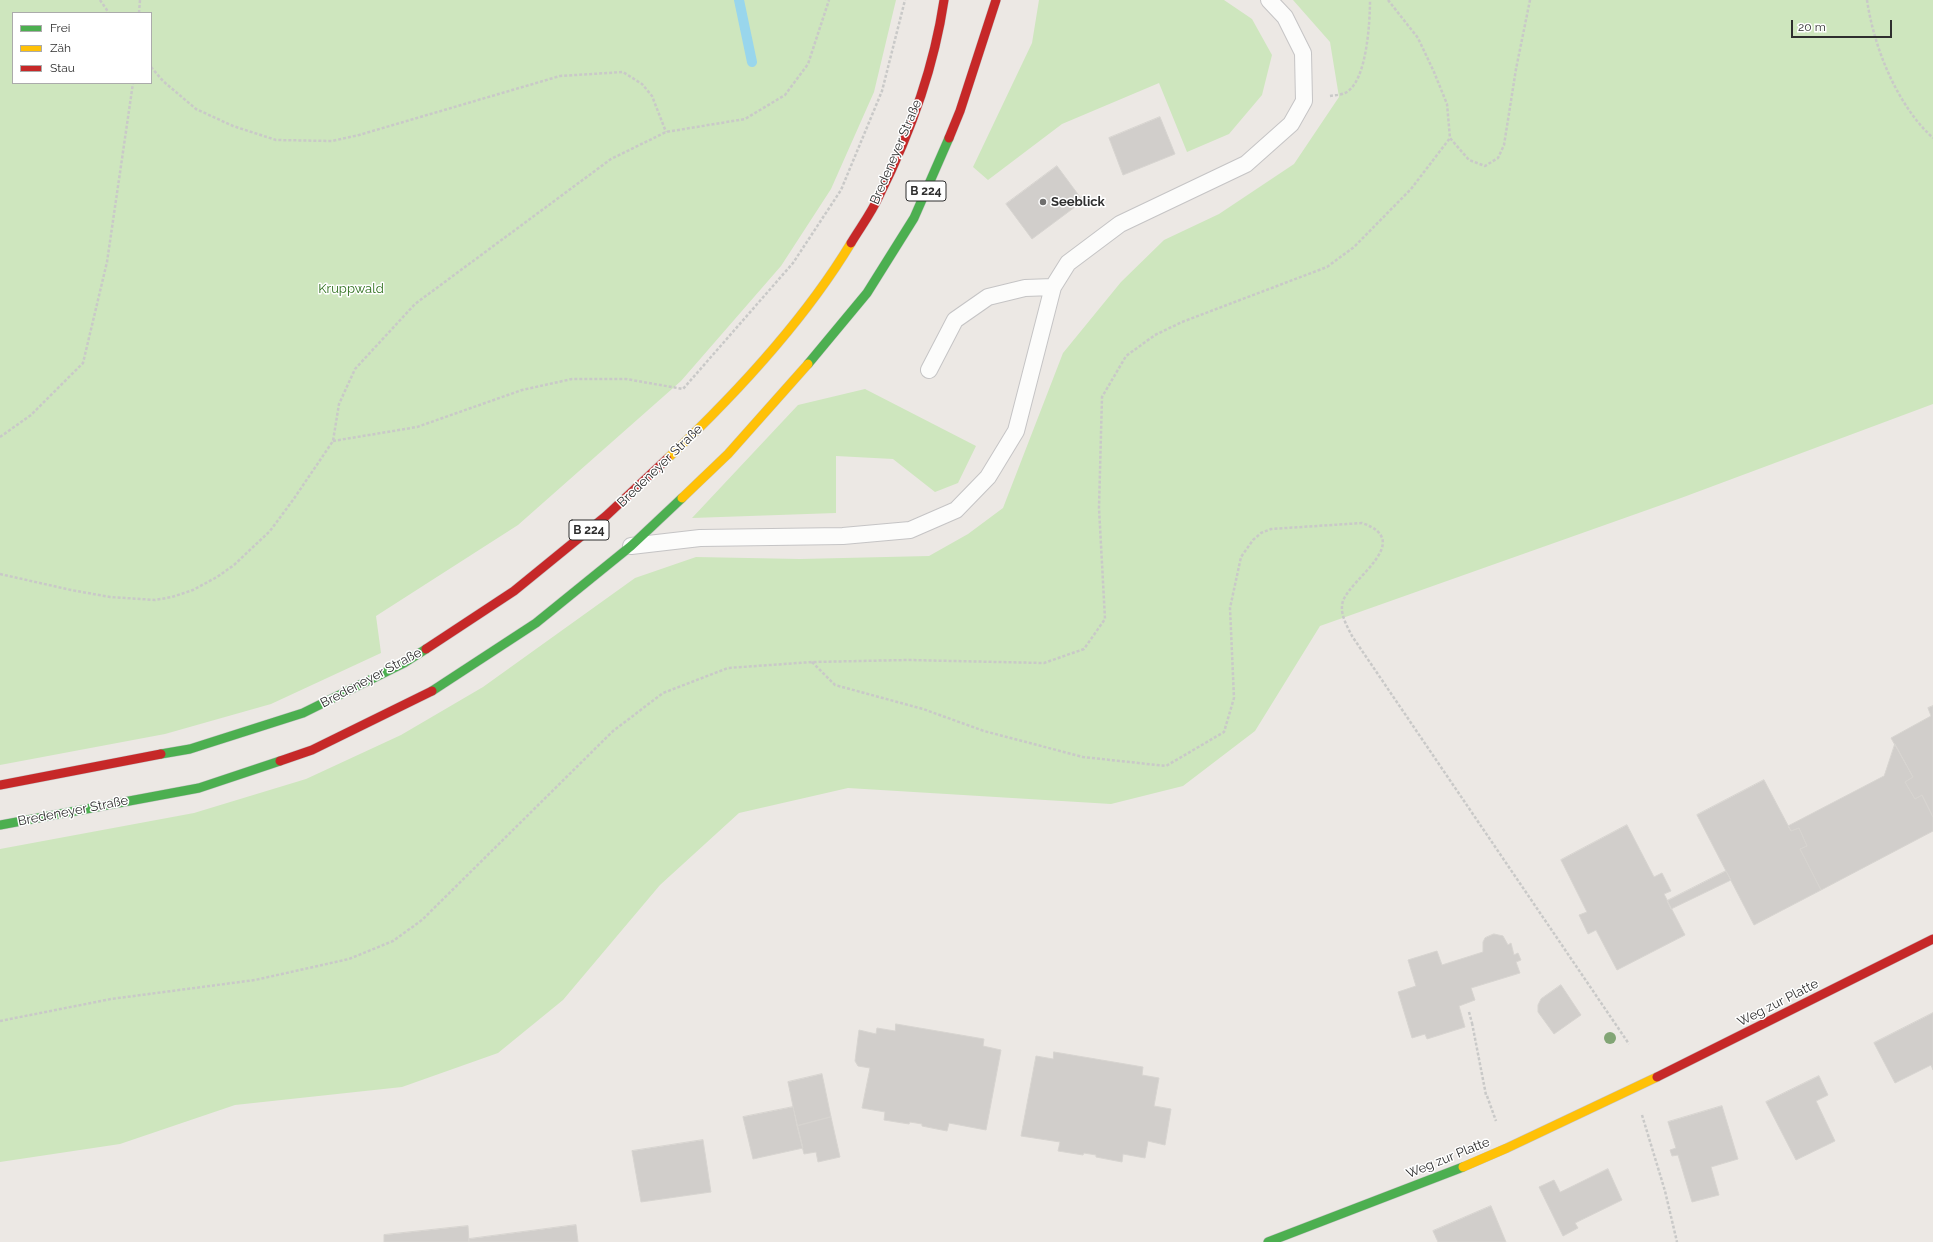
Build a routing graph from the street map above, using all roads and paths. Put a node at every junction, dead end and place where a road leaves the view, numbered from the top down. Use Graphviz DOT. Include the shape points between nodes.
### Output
graph roads {
  1 [pos="100,0"];
  2 [pos="140,0"];
  3 [pos="829,0"];
  4 [pos="905,0"];
  5 [pos="944,0"];
  6 [pos="996,0"];
  7 [pos="1270,0"];
  8 [pos="1370,0"];
  9 [pos="1388,0"];
  10 [pos="1530,0"];
  11 [pos="1867,0"];
  12 [pos="108,12"];
  13 [pos="140,12"];
  14 [pos="152,68"];
  15 [pos="133,84"];
  16 [pos="1304,102"];
  17 [pos="666,132"];
  18 [pos="1450,138"];
  19 [pos="1933,138"];
  20 [pos="1053,287"];
  21 [pos="929,370"];
  22 [pos="0,436"];
  23 [pos="333,441"];
  24 [pos="631,546"];
  25 [pos="0,574"];
  26 [pos="812,662"];
  27 [pos="0,785"];
  28 [pos="0,825"];
  29 [pos="1933,939"];
  30 [pos="1470,1012"];
  31 [pos="0,1021"];
  32 [pos="1629,1044"];
  33 [pos="1634,1088"];
  34 [pos="1486,1095"];
  35 [pos="1268,1242"];
  36 [pos="1677,1242"];
  1 -- 12 [label="path"];
  2 -- 13 [label="path"];
  3 -- 17 [label="path" via="808,64 785,95 745,119"];
  4 -- 23 [label="path" via="882,91 841,190 793,263 682,389 626,380 572,379 522,390 417,427"];
  5 -- 27 [label="main road, Bredeneyer Straße / B 224" via="940,28 917,110 879,197 836,268 784,336 700,428 606,516 514,591 411,659 303,713 190,749"];
  6 -- 24 [label="main road, Bredeneyer Straße / B 224" via="960,111 914,218 867,293 812,360 728,454"];
  7 -- 16 [label="lane" via="1285,17 1303,53"];
  8 -- 16 [label="path" via="1361,76 1346,93"];
  9 -- 18 [label="path" via="1418,38 1434,72 1447,104"];
  10 -- 18 [label="path" via="1504,145 1498,158 1485,166 1469,160"];
  11 -- 19 [label="path" via="1875,37 1899,96 1920,127"];
  14 -- 17 [label="path" via="196,109 233,126 276,140 309,142 359,136 560,76 623,72 642,84 652,96"];
  15 -- 22 [label="path" via="107,262 83,363 31,415"];
  16 -- 20 [label="lane" via="1291,124 1246,164 1120,224 1068,263"];
  17 -- 23 [label="path" via="611,159 415,304 355,369 339,404"];
  18 -- 26 [label="path" via="1411,189 1354,247 1327,267 1182,322 1155,335 1126,356 1102,397 1099,508 1105,619 1084,649 1044,663 908,660"];
  20 -- 21 [label="lane" via="1025,288 988,297 955,320"];
  20 -- 24 [label="lane" via="1016,431 988,477 956,510 910,530 843,536 700,538"];
  23 -- 25 [label="path" via="270,530 234,566 193,590 155,600 136,600 71,590"];
  24 -- 28 [label="main road, Bredeneyer Straße / B 224" via="536,623 424,696 312,750 199,788"];
  26 -- 31 [label="path" via="728,668 663,693 613,731 422,920 394,941 349,959 255,980 111,999"];
  26 -- 32 [label="path" via="835,685 923,709 984,730 1083,757 1166,766 1224,732 1234,698 1230,608 1241,557 1252,540 1271,529 1362,523 1373,526 1379,533 1382,549 1343,601 1342,612 1346,624"];
  29 -- 33 [label="main road, Weg zur Platte"];
  30 -- 34 [label="path"];
  33 -- 35 [label="main road, Weg zur Platte" via="1473,1163"];
  33 -- 36 [label="path" via="1665,1191"];
}
